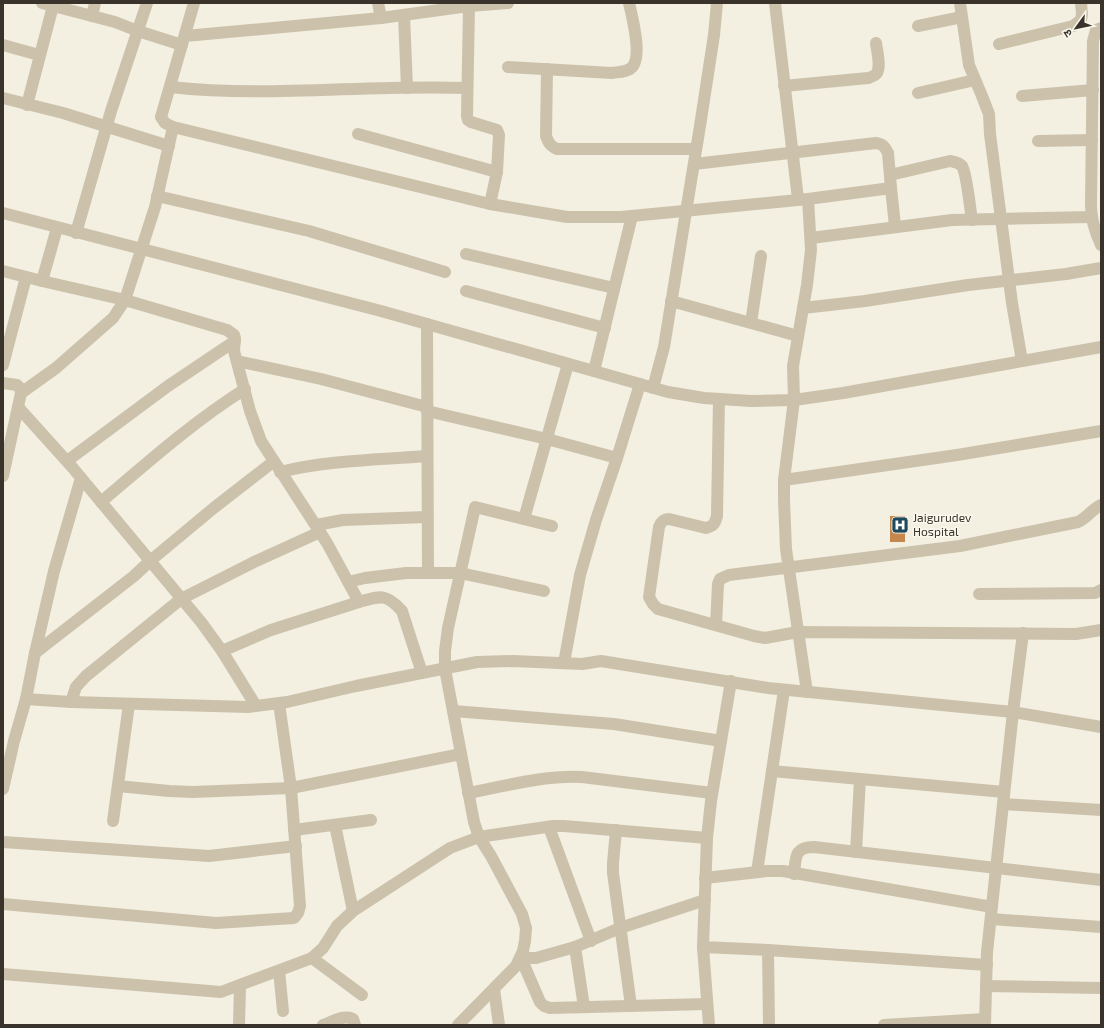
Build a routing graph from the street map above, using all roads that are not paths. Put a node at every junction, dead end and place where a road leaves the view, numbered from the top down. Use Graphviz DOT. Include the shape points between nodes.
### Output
graph roads {
  1 [pos="95,3"];
  2 [pos="147,3"];
  3 [pos="194,3"];
  4 [pos="378,3"];
  5 [pos="508,3"];
  6 [pos="628,3"];
  7 [pos="716,3"];
  8 [pos="775,3"];
  9 [pos="960,3"];
  10 [pos="1081,3"];
  11 [pos="48,4"];
  12 [pos="468,6"];
  13 [pos="404,15"];
  14 [pos="92,16"];
  15 [pos="962,17"];
  16 [pos="381,18"];
  17 [pos="918,26"];
  18 [pos="1101,28"];
  19 [pos="138,31"];
  20 [pos="184,40"];
  21 [pos="876,43"];
  22 [pos="999,44"];
  23 [pos="3,45"];
  24 [pos="39,55"];
  25 [pos="508,67"];
  26 [pos="547,69"];
  27 [pos="975,80"];
  28 [pos="784,86"];
  29 [pos="170,87"];
  30 [pos="407,88"];
  31 [pos="467,88"];
  32 [pos="1093,90"];
  33 [pos="918,93"];
  34 [pos="1022,96"];
  35 [pos="3,98"];
  36 [pos="27,105"];
  37 [pos="106,126"];
  38 [pos="173,127"];
  39 [pos="358,134"];
  40 [pos="1092,140"];
  41 [pos="1038,141"];
  42 [pos="169,146"];
  43 [pos="696,149"];
  44 [pos="792,153"];
  45 [pos="694,164"];
  46 [pos="497,172"];
  47 [pos="890,175"];
  48 [pos="1096,177"];
  49 [pos="891,188"];
  50 [pos="157,196"];
  51 [pos="803,199"];
  52 [pos="490,204"];
  53 [pos="686,210"];
  54 [pos="3,213"];
  55 [pos="632,216"];
  56 [pos="1091,217"];
  57 [pos="972,220"];
  58 [pos="1002,220"];
  59 [pos="895,226"];
  60 [pos="57,228"];
  61 [pos="76,233"];
  62 [pos="811,238"];
  63 [pos="1101,245"];
  64 [pos="141,250"];
  65 [pos="466,254"];
  66 [pos="761,256"];
  67 [pos="1101,268"];
  68 [pos="3,271"];
  69 [pos="445,272"];
  70 [pos="26,277"];
  71 [pos="1009,280"];
  72 [pos="42,281"];
  73 [pos="614,288"];
  74 [pos="466,291"];
  75 [pos="125,300"];
  76 [pos="671,301"];
  77 [pos="803,308"];
  78 [pos="751,323"];
  79 [pos="427,324"];
  80 [pos="605,328"];
  81 [pos="798,336"];
  82 [pos="235,341"];
  83 [pos="1101,347"];
  84 [pos="237,361"];
  85 [pos="1022,361"];
  86 [pos="568,364"];
  87 [pos="3,365"];
  88 [pos="594,371"];
  89 [pos="3,383"];
  90 [pos="640,384"];
  91 [pos="653,388"];
  92 [pos="245,389"];
  93 [pos="21,393"];
  94 [pos="719,399"];
  95 [pos="794,400"];
  96 [pos="18,407"];
  97 [pos="427,409"];
  98 [pos="1101,431"];
  99 [pos="547,440"];
  100 [pos="427,456"];
  101 [pos="617,458"];
  102 [pos="67,461"];
  103 [pos="4,463"];
  104 [pos="277,467"];
  105 [pos="3,476"];
  106 [pos="80,478"];
  107 [pos="784,480"];
  108 [pos="101,502"];
  109 [pos="1101,505"];
  110 [pos="427,517"];
  111 [pos="524,519"];
  112 [pos="552,526"];
  113 [pos="318,529"];
  114 [pos="150,561"];
  115 [pos="789,568"];
  116 [pos="428,573"];
  117 [pos="460,573"];
  118 [pos="348,582"];
  119 [pos="1101,590"];
  120 [pos="544,591"];
  121 [pos="979,594"];
  122 [pos="181,599"];
  123 [pos="359,602"];
  124 [pos="716,625"];
  125 [pos="1101,630"];
  126 [pos="798,632"];
  127 [pos="1024,633"];
  128 [pos="222,651"];
  129 [pos="35,653"];
  130 [pos="564,663"];
  131 [pos="445,669"];
  132 [pos="422,673"];
  133 [pos="731,682"];
  134 [pos="784,690"];
  135 [pos="807,692"];
  136 [pos="26,699"];
  137 [pos="71,702"];
  138 [pos="279,703"];
  139 [pos="129,704"];
  140 [pos="256,706"];
  141 [pos="453,711"];
  142 [pos="1012,712"];
  143 [pos="1101,727"];
  144 [pos="8,741"];
  145 [pos="721,741"];
  146 [pos="461,754"];
  147 [pos="772,772"];
  148 [pos="860,779"];
  149 [pos="118,786"];
  150 [pos="291,788"];
  151 [pos="3,789"];
  152 [pos="1004,792"];
  153 [pos="468,793"];
  154 [pos="712,793"];
  155 [pos="1003,804"];
  156 [pos="1101,810"];
  157 [pos="371,820"];
  158 [pos="113,822"];
  159 [pos="335,825"];
  160 [pos="549,827"];
  161 [pos="294,830"];
  162 [pos="616,830"];
  163 [pos="479,836"];
  164 [pos="707,838"];
  165 [pos="3,842"];
  166 [pos="296,846"];
  167 [pos="856,852"];
  168 [pos="996,868"];
  169 [pos="757,872"];
  170 [pos="794,874"];
  171 [pos="705,878"];
  172 [pos="1101,880"];
  173 [pos="704,900"];
  174 [pos="3,904"];
  175 [pos="353,911"];
  176 [pos="991,913"];
  177 [pos="1101,927"];
  178 [pos="620,928"];
  179 [pos="591,941"];
  180 [pos="703,946"];
  181 [pos="575,947"];
  182 [pos="768,950"];
  183 [pos="312,958"];
  184 [pos="521,958"];
  185 [pos="987,965"];
  186 [pos="279,971"];
  187 [pos="3,974"];
  188 [pos="240,986"];
  189 [pos="986,986"];
  190 [pos="1101,988"];
  191 [pos="494,989"];
  192 [pos="362,995"];
  193 [pos="707,1004"];
  194 [pos="631,1006"];
  195 [pos="584,1007"];
  196 [pos="284,1011"];
  197 [pos="985,1022"];
  198 [pos="239,1025"];
  199 [pos="322,1025"];
  200 [pos="355,1025"];
  201 [pos="458,1025"];
  202 [pos="499,1025"];
  203 [pos="709,1025"];
  204 [pos="769,1025"];
  205 [pos="884,1025"];
  1 -- 14 [label="street"];
  2 -- 19 [label="street"];
  3 -- 20 [label="street"];
  4 -- 16 [label="street"];
  5 -- 12 [label="street"];
  6 -- 26 [label="street" via="635,29 636,56 631,69 612,73"];
  7 -- 43 [label="street" via="714,35"];
  8 -- 28 [label="street"];
  9 -- 15 [label="street"];
  10 -- 22 [label="street" via="1081,20 1073,26"];
  11 -- 14 [label="street"];
  11 -- 24 [label="street"];
  12 -- 13 [label="street"];
  12 -- 31 [label="street"];
  13 -- 16 [label="street"];
  13 -- 30 [label="street"];
  14 -- 19 [label="street"];
  15 -- 17 [label="street"];
  15 -- 27 [label="street" via="969,65"];
  16 -- 20 [label="street"];
  18 -- 32 [label="street" via="1094,34"];
  19 -- 20 [label="street"];
  19 -- 37 [label="street"];
  20 -- 29 [label="street"];
  21 -- 28 [label="street" via="878,68 874,76"];
  23 -- 24 [label="street"];
  24 -- 36 [label="street"];
  25 -- 26 [label="street"];
  26 -- 43 [label="street" via="546,136 552,147"];
  27 -- 33 [label="street"];
  27 -- 58 [label="street" via="989,114"];
  28 -- 44 [label="street"];
  29 -- 30 [label="street" via="205,91"];
  29 -- 38 [label="street" via="161,117 165,123"];
  30 -- 31 [label="street"];
  31 -- 46 [label="street" via="468,120 497,130 499,135"];
  32 -- 34 [label="street"];
  32 -- 40 [label="street"];
  35 -- 36 [label="street"];
  36 -- 37 [label="street"];
  37 -- 42 [label="street"];
  37 -- 61 [label="street"];
  38 -- 42 [label="street"];
  38 -- 52 [label="street"];
  39 -- 46 [label="street"];
  40 -- 41 [label="street"];
  40 -- 48 [label="street"];
  42 -- 50 [label="street"];
  43 -- 45 [label="street"];
  44 -- 45 [label="street"];
  44 -- 47 [label="street" via="882,144 888,153"];
  44 -- 51 [label="street"];
  45 -- 53 [label="street"];
  46 -- 52 [label="street"];
  47 -- 49 [label="street"];
  47 -- 57 [label="street" via="950,161 957,162 965,175"];
  48 -- 56 [label="street"];
  49 -- 51 [label="street"];
  49 -- 59 [label="street"];
  50 -- 64 [label="street"];
  50 -- 69 [label="street" via="309,231"];
  51 -- 53 [label="street"];
  51 -- 62 [label="street"];
  52 -- 55 [label="street" via="567,217"];
  53 -- 55 [label="street"];
  53 -- 76 [label="street"];
  54 -- 60 [label="street"];
  55 -- 73 [label="street"];
  56 -- 58 [label="street"];
  56 -- 63 [label="street"];
  57 -- 58 [label="street"];
  57 -- 59 [label="street"];
  58 -- 71 [label="street"];
  59 -- 62 [label="street"];
  60 -- 61 [label="street"];
  60 -- 72 [label="street"];
  61 -- 64 [label="street"];
  62 -- 77 [label="street"];
  64 -- 75 [label="street"];
  64 -- 79 [label="street"];
  65 -- 73 [label="street"];
  66 -- 78 [label="street"];
  67 -- 71 [label="street"];
  68 -- 70 [label="street"];
  70 -- 72 [label="street"];
  70 -- 87 [label="street"];
  71 -- 77 [label="street"];
  71 -- 85 [label="street"];
  72 -- 75 [label="street"];
  73 -- 80 [label="street"];
  74 -- 80 [label="street"];
  75 -- 82 [label="street" via="228,330 234,335"];
  75 -- 93 [label="street" via="113,318 56,368"];
  76 -- 78 [label="street"];
  76 -- 91 [label="street" via="664,347"];
  77 -- 81 [label="street"];
  78 -- 81 [label="street"];
  79 -- 86 [label="street"];
  79 -- 97 [label="street"];
  80 -- 88 [label="street"];
  81 -- 95 [label="street" via="793,366"];
  82 -- 84 [label="street"];
  82 -- 102 [label="street" via="168,386"];
  83 -- 85 [label="street"];
  84 -- 92 [label="street"];
  84 -- 97 [label="street" via="321,379"];
  85 -- 95 [label="street"];
  86 -- 88 [label="street"];
  86 -- 99 [label="street"];
  88 -- 90 [label="street"];
  89 -- 93 [label="street" via="17,385"];
  90 -- 91 [label="street"];
  90 -- 101 [label="street"];
  91 -- 94 [label="street"];
  92 -- 104 [label="street" via="260,442"];
  92 -- 108 [label="street" via="181,434"];
  93 -- 96 [label="street"];
  94 -- 95 [label="street"];
  94 -- 124 [label="street" via="716,523 706,528 669,519 662,522 659,527 649,597 658,609"];
  95 -- 107 [label="street"];
  96 -- 102 [label="street"];
  96 -- 103 [label="street"];
  97 -- 99 [label="street"];
  97 -- 100 [label="street"];
  98 -- 107 [label="street"];
  99 -- 101 [label="street"];
  99 -- 111 [label="street"];
  100 -- 104 [label="street"];
  100 -- 110 [label="street"];
  101 -- 130 [label="street" via="580,575"];
  102 -- 106 [label="street"];
  103 -- 105 [label="street"];
  104 -- 113 [label="street"];
  104 -- 114 [label="street" via="215,506"];
  106 -- 108 [label="street"];
  106 -- 129 [label="street" via="54,571"];
  107 -- 115 [label="street" via="784,524"];
  108 -- 114 [label="street"];
  109 -- 115 [label="street" via="1078,522 975,543"];
  110 -- 113 [label="street" via="343,520"];
  110 -- 116 [label="street"];
  111 -- 112 [label="street"];
  111 -- 117 [label="street" via="475,507"];
  113 -- 118 [label="street"];
  113 -- 122 [label="street"];
  114 -- 122 [label="street"];
  114 -- 129 [label="street"];
  115 -- 124 [label="street" via="729,575 720,579"];
  115 -- 126 [label="street"];
  116 -- 117 [label="street"];
  116 -- 118 [label="street" via="406,573"];
  117 -- 120 [label="street"];
  117 -- 131 [label="street" via="448,628"];
  118 -- 123 [label="street"];
  119 -- 121 [label="street"];
  122 -- 128 [label="street"];
  122 -- 137 [label="street" via="86,676 76,687"];
  123 -- 128 [label="street" via="271,630"];
  123 -- 132 [label="street" via="384,596 395,603 402,611"];
  124 -- 126 [label="street" via="765,638"];
  125 -- 127 [label="street" via="1076,634"];
  126 -- 127 [label="street"];
  126 -- 135 [label="street"];
  127 -- 142 [label="street"];
  128 -- 140 [label="street"];
  129 -- 136 [label="street"];
  130 -- 131 [label="street" via="513,660 477,662"];
  130 -- 133 [label="street" via="601,661"];
  131 -- 132 [label="street"];
  131 -- 141 [label="street"];
  132 -- 138 [label="street"];
  133 -- 134 [label="street"];
  133 -- 145 [label="street"];
  134 -- 135 [label="street"];
  134 -- 147 [label="street"];
  135 -- 142 [label="street"];
  136 -- 137 [label="street"];
  136 -- 144 [label="street"];
  137 -- 139 [label="street"];
  138 -- 140 [label="street"];
  138 -- 150 [label="street"];
  139 -- 140 [label="street"];
  139 -- 149 [label="street"];
  141 -- 145 [label="street" via="614,724"];
  141 -- 146 [label="street"];
  142 -- 143 [label="street"];
  142 -- 152 [label="street"];
  144 -- 151 [label="street"];
  145 -- 154 [label="street"];
  146 -- 150 [label="street"];
  146 -- 153 [label="street"];
  147 -- 148 [label="street"];
  147 -- 169 [label="street"];
  148 -- 152 [label="street"];
  148 -- 167 [label="street"];
  149 -- 150 [label="street" via="193,792"];
  149 -- 158 [label="street"];
  150 -- 161 [label="street"];
  152 -- 155 [label="street"];
  153 -- 154 [label="street" via="567,776"];
  153 -- 163 [label="street"];
  154 -- 164 [label="street"];
  155 -- 156 [label="street"];
  155 -- 168 [label="street"];
  157 -- 159 [label="street"];
  159 -- 161 [label="street"];
  159 -- 175 [label="street"];
  160 -- 162 [label="street"];
  160 -- 163 [label="street"];
  160 -- 179 [label="street"];
  161 -- 166 [label="street"];
  162 -- 164 [label="street"];
  162 -- 178 [label="street" via="613,863"];
  163 -- 175 [label="street" via="450,848"];
  163 -- 184 [label="street" via="522,914 526,941"];
  164 -- 171 [label="street"];
  165 -- 166 [label="street" via="202,856"];
  166 -- 174 [label="street" via="300,906 294,918 216,923"];
  167 -- 168 [label="street"];
  167 -- 170 [label="street" via="806,847 796,854"];
  168 -- 172 [label="street"];
  168 -- 176 [label="street"];
  169 -- 170 [label="street"];
  169 -- 171 [label="street"];
  170 -- 176 [label="street"];
  171 -- 173 [label="street"];
  173 -- 178 [label="street"];
  173 -- 180 [label="street"];
  175 -- 183 [label="street" via="336,926 324,948"];
  176 -- 177 [label="street"];
  176 -- 185 [label="street"];
  178 -- 179 [label="street"];
  178 -- 194 [label="street"];
  179 -- 181 [label="street"];
  180 -- 182 [label="street"];
  180 -- 193 [label="street"];
  181 -- 184 [label="street" via="536,958"];
  181 -- 195 [label="street"];
  182 -- 185 [label="street"];
  182 -- 204 [label="street"];
  183 -- 186 [label="street"];
  183 -- 192 [label="street"];
  184 -- 191 [label="street"];
  184 -- 195 [label="street" via="544,1006"];
  185 -- 189 [label="street"];
  186 -- 188 [label="street"];
  186 -- 196 [label="street"];
  187 -- 188 [label="street" via="211,992 221,992"];
  188 -- 198 [label="street"];
  189 -- 190 [label="street"];
  189 -- 197 [label="street"];
  191 -- 201 [label="street"];
  191 -- 202 [label="street"];
  193 -- 194 [label="street"];
  193 -- 203 [label="street"];
  194 -- 195 [label="street"];
  197 -- 205 [label="street"];
  199 -- 200 [label="street" via="349,1017"];
}
